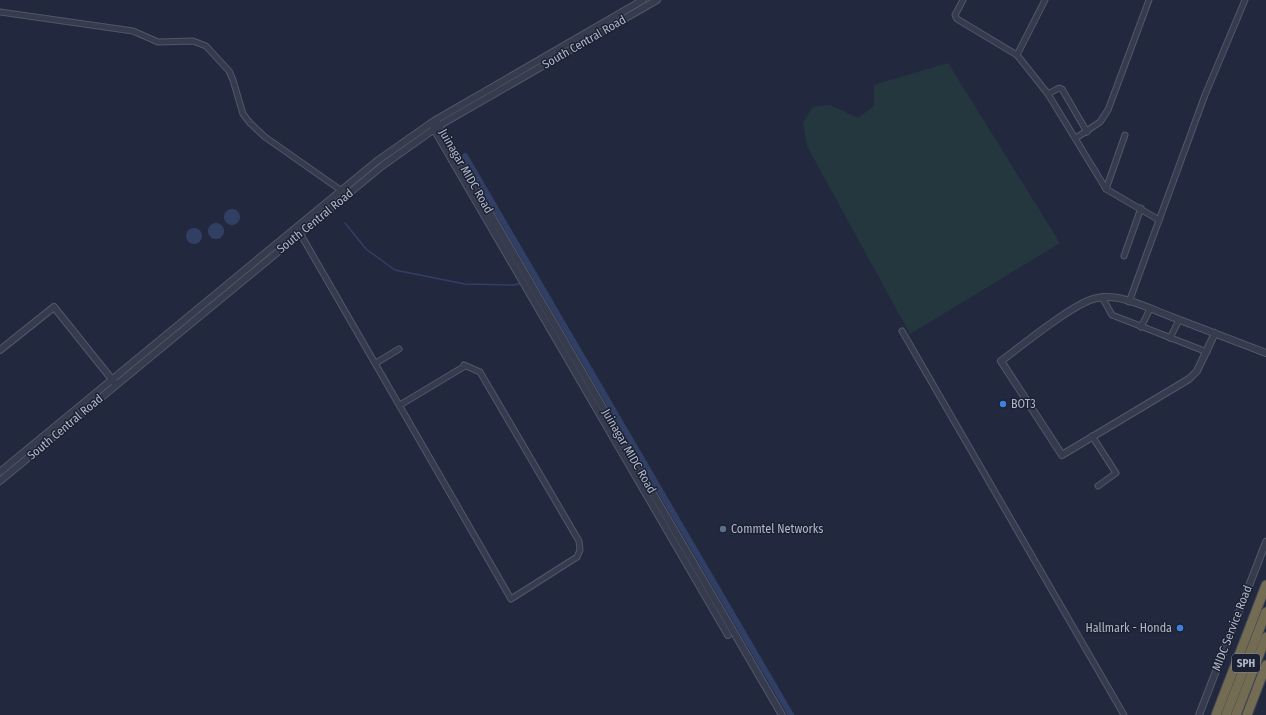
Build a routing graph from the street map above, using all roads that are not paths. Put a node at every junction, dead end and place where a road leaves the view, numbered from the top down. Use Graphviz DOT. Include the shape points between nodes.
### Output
graph roads {
  1 [pos="643,0"];
  2 [pos="657,0"];
  3 [pos="963,0"];
  4 [pos="1045,0"];
  5 [pos="1149,0"];
  6 [pos="1245,0"];
  7 [pos="0,12"];
  8 [pos="1017,55"];
  9 [pos="1048,94"];
  10 [pos="434,122"];
  11 [pos="437,127"];
  12 [pos="1087,132"];
  13 [pos="1125,135"];
  14 [pos="1076,138"];
  15 [pos="1106,189"];
  16 [pos="343,193"];
  17 [pos="1140,208"];
  18 [pos="1159,220"];
  19 [pos="299,230"];
  20 [pos="1124,256"];
  21 [pos="1102,298"];
  22 [pos="1129,302"];
  23 [pos="1150,309"];
  24 [pos="1179,320"];
  25 [pos="1141,327"];
  26 [pos="902,331"];
  27 [pos="1215,333"];
  28 [pos="1170,338"];
  29 [pos="399,349"];
  30 [pos="0,350"];
  31 [pos="1207,352"];
  32 [pos="1266,352"];
  33 [pos="376,363"];
  34 [pos="115,382"];
  35 [pos="400,405"];
  36 [pos="1092,436"];
  37 [pos="0,472"];
  38 [pos="0,481"];
  39 [pos="1098,486"];
  40 [pos="1266,542"];
  41 [pos="696,573"];
  42 [pos="1266,585"];
  43 [pos="1266,612"];
  44 [pos="728,635"];
  45 [pos="1266,638"];
  46 [pos="1266,665"];
  47 [pos="782,715"];
  48 [pos="1124,715"];
  49 [pos="1199,715"];
  50 [pos="1216,715"];
  51 [pos="1226,715"];
  52 [pos="1236,715"];
  53 [pos="1247,715"];
  1 -- 10 [label="street, South Central Road"];
  2 -- 11 [label="street, South Central Road"];
  3 -- 8 [label="street" via="955,14 957,19"];
  4 -- 8 [label="street"];
  5 -- 12 [label="street" via="1108,110 1100,122"];
  6 -- 18 [label="street" via="1205,95"];
  7 -- 16 [label="street" via="133,32 158,42 193,41 206,46 229,71 243,114 250,123 265,137"];
  8 -- 9 [label="street"];
  9 -- 12 [label="street" via="1062,89"];
  9 -- 14 [label="street"];
  10 -- 11 [label="street, Juinagar MIDC Road"];
  10 -- 16 [label="street, South Central Road" via="377,162"];
  11 -- 16 [label="street, South Central Road"];
  11 -- 41 [label="street, Juinagar MIDC Road" via="532,283"];
  11 -- 41 [label="street, Juinagar MIDC Road" via="524,285"];
  12 -- 14 [label="street"];
  13 -- 15 [label="street"];
  14 -- 15 [label="street"];
  15 -- 17 [label="street"];
  16 -- 19 [label="street, South Central Road"];
  17 -- 18 [label="street"];
  17 -- 20 [label="street"];
  18 -- 22 [label="street"];
  19 -- 33 [label="street"];
  19 -- 34 [label="street, South Central Road"];
  21 -- 22 [label="street"];
  21 -- 25 [label="street" via="1112,315"];
  21 -- 36 [label="street" via="1096,298 1073,309 1001,361 1062,455"];
  22 -- 23 [label="street"];
  23 -- 24 [label="street"];
  23 -- 25 [label="street"];
  24 -- 27 [label="street"];
  24 -- 28 [label="street"];
  25 -- 28 [label="street"];
  26 -- 48 [label="street"];
  27 -- 31 [label="street"];
  27 -- 32 [label="street"];
  28 -- 31 [label="street"];
  29 -- 33 [label="street"];
  30 -- 34 [label="street" via="54,307"];
  31 -- 36 [label="street" via="1197,371 1189,379"];
  33 -- 35 [label="street"];
  34 -- 37 [label="street, South Central Road"];
  34 -- 38 [label="street, South Central Road"];
  35 -- 35 [label="street" via="510,599 577,557 580,550 579,542 480,372 464,365"];
  36 -- 39 [label="street" via="1116,473"];
  40 -- 49 [label="street, MIDC Service Road"];
  41 -- 44 [label="street, Juinagar MIDC Road"];
  41 -- 47 [label="street, Juinagar MIDC Road"];
  42 -- 50 [label="highway"];
  43 -- 51 [label="highway, SPH"];
  45 -- 52 [label="highway, SPH"];
  46 -- 53 [label="highway"];
}
